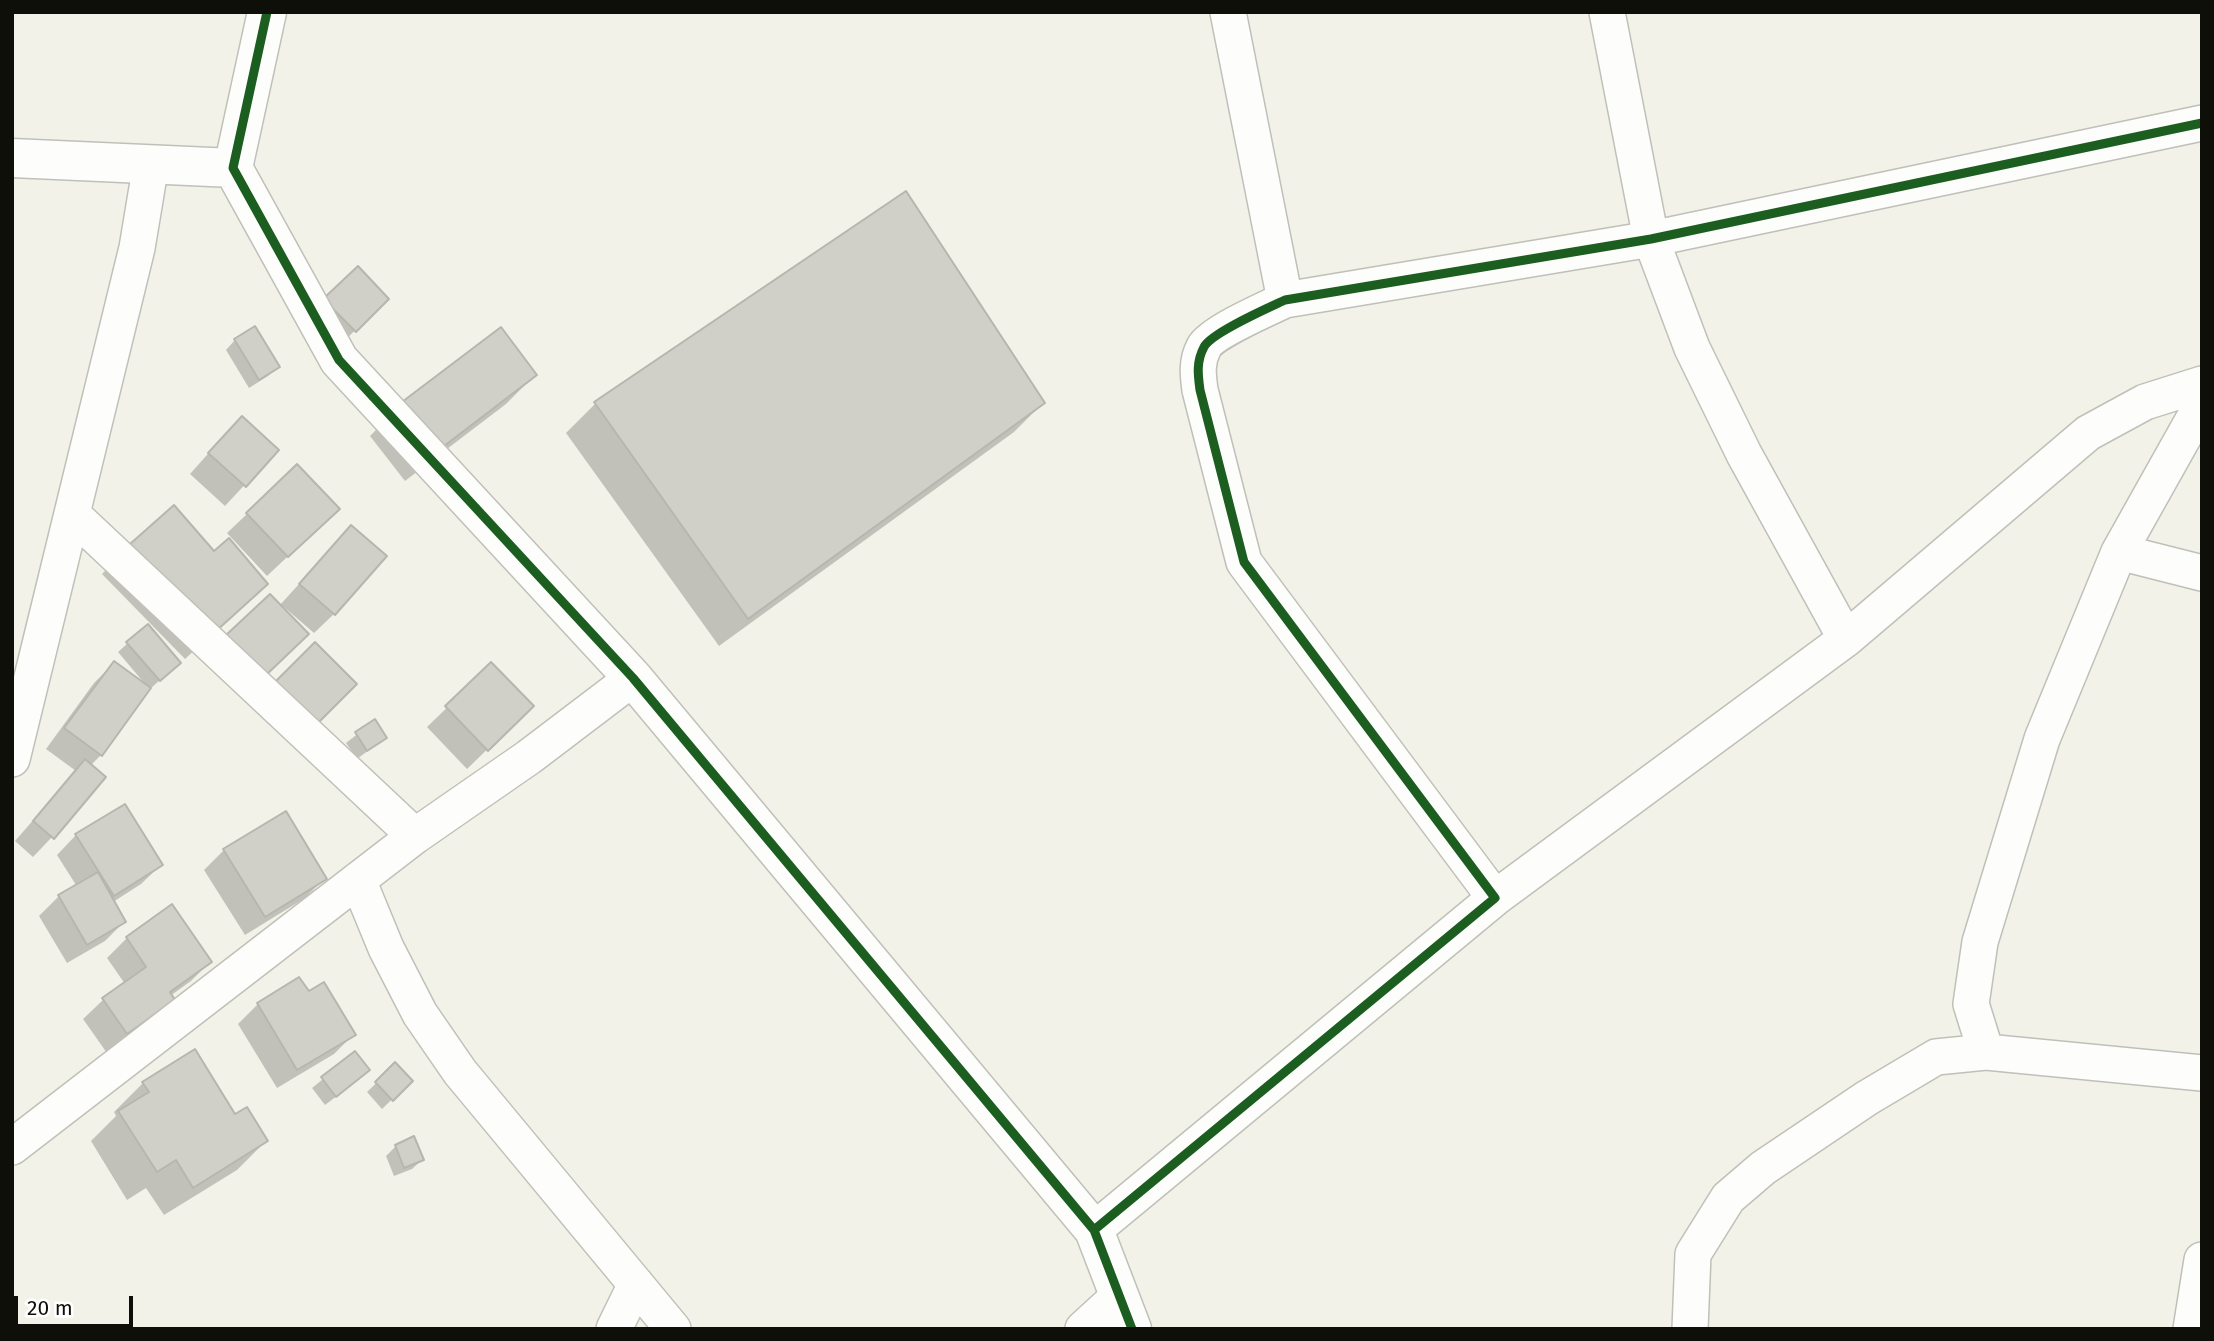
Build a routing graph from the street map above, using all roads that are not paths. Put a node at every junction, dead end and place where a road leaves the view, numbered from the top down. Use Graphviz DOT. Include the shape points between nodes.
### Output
graph roads {
  1 [pos="267,12"];
  2 [pos="1228,12"];
  3 [pos="1607,12"];
  4 [pos="2202,123"];
  5 [pos="12,158"];
  6 [pos="151,164"];
  7 [pos="233,167"];
  8 [pos="1651,239"];
  9 [pos="1284,300"];
  10 [pos="2202,384"];
  11 [pos="2202,404"];
  12 [pos="72,514"];
  13 [pos="2119,552"];
  14 [pos="2202,573"];
  15 [pos="1846,639"];
  16 [pos="632,678"];
  17 [pos="12,759"];
  18 [pos="415,836"];
  19 [pos="358,880"];
  20 [pos="1495,898"];
  21 [pos="1986,1052"];
  22 [pos="2202,1073"];
  23 [pos="12,1147"];
  24 [pos="1094,1230"];
  25 [pos="2202,1260"];
  26 [pos="636,1284"];
  27 [pos="1126,1312"];
  28 [pos="614,1329"];
  29 [pos="673,1329"];
  30 [pos="1083,1329"];
  31 [pos="1690,1329"];
  32 [pos="2191,1329"];
  1 -- 7 [label="street"];
  2 -- 9 [label="street"];
  3 -- 8 [label="street"];
  4 -- 8 [label="street"];
  5 -- 6 [label="street"];
  6 -- 7 [label="street"];
  6 -- 12 [label="street" via="137,248"];
  7 -- 16 [label="street" via="339,360"];
  8 -- 9 [label="street"];
  8 -- 15 [label="street" via="1692,348 1744,454"];
  9 -- 20 [label="street" via="1205,345 1197,368 1244,562"];
  10 -- 15 [label="street" via="2145,402 2088,433"];
  11 -- 13 [label="street"];
  12 -- 17 [label="street"];
  12 -- 18 [label="street"];
  13 -- 14 [label="street"];
  13 -- 21 [label="street" via="2042,739 1980,943 1971,1004"];
  15 -- 20 [label="street"];
  16 -- 18 [label="street"];
  16 -- 24 [label="street"];
  18 -- 19 [label="street"];
  19 -- 23 [label="street"];
  19 -- 26 [label="street" via="420,1014 453,1063"];
  20 -- 24 [label="street"];
  21 -- 22 [label="street"];
  21 -- 31 [label="street" via="1936,1057 1762,1168 1728,1198 1693,1254"];
  24 -- 27 [label="street"];
  25 -- 32 [label="street"];
  26 -- 28 [label="street"];
  26 -- 29 [label="street"];
  27 -- 30 [label="street"];
}
